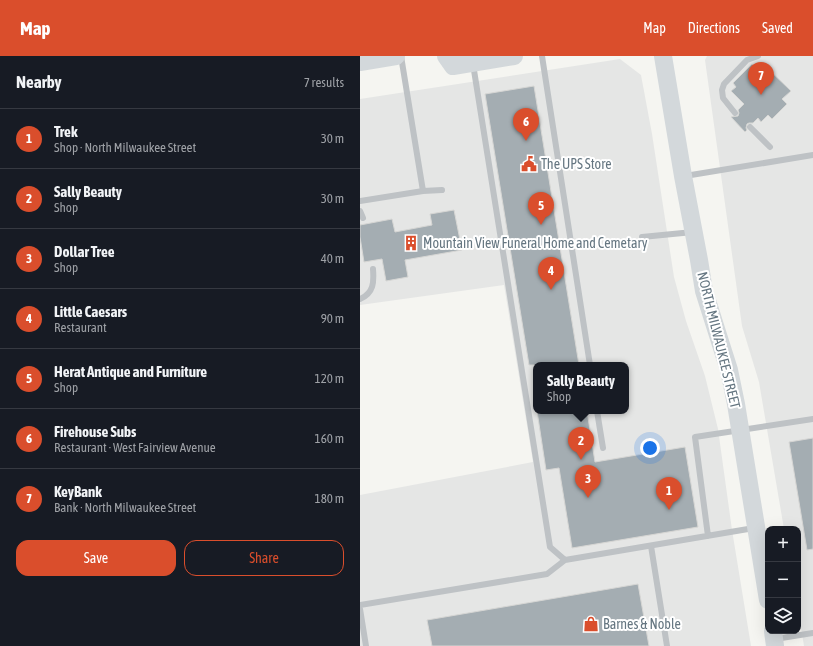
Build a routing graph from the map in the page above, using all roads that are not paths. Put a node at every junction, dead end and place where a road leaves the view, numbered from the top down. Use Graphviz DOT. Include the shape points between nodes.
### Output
graph roads {
  1 [pos="396,56"];
  2 [pos="401,56"];
  3 [pos="446,56"];
  4 [pos="514,56"];
  5 [pos="542,56"];
  6 [pos="663,56"];
  7 [pos="758,56"];
  8 [pos="362,60"];
  9 [pos="473,63"];
  10 [pos="735,113"];
  11 [pos="750,127"];
  12 [pos="770,147"];
  13 [pos="813,155"];
  14 [pos="683,176"];
  15 [pos="442,190"];
  16 [pos="423,191"];
  17 [pos="360,201"];
  18 [pos="360,211"];
  19 [pos="363,218"];
  20 [pos="694,232"];
  21 [pos="642,237"];
  22 [pos="373,269"];
  23 [pos="360,299"];
  24 [pos="590,362"];
  25 [pos="597,414"];
  26 [pos="813,419"];
  27 [pos="741,430"];
  28 [pos="603,448"];
  29 [pos="756,528"];
  30 [pos="708,536"];
  31 [pos="651,546"];
  32 [pos="565,560"];
  33 [pos="768,598"];
  34 [pos="360,605"];
  35 [pos="360,609"];
  36 [pos="813,633"];
  37 [pos="774,639"];
  38 [pos="366,646"];
  39 [pos="667,646"];
  1 -- 8 [label="main road"];
  2 -- 16 [label="lane"];
  3 -- 9 [label="main road" via="453,66"];
  4 -- 9 [label="main road"];
  5 -- 24 [label="lane"];
  6 -- 14 [label="main road, NORTH MILWAUKEE STREET"];
  7 -- 10 [label="lane" via="747,60 724,84 723,98"];
  9 -- 32 [label="lane" via="550,547"];
  11 -- 12 [label="lane"];
  13 -- 14 [label="lane"];
  14 -- 20 [label="main road, NORTH MILWAUKEE STREET"];
  15 -- 16 [label="lane"];
  16 -- 17 [label="lane"];
  18 -- 19 [label="lane"];
  20 -- 21 [label="lane"];
  20 -- 27 [label="main road, NORTH MILWAUKEE STREET" via="704,291 729,370"];
  22 -- 23 [label="lane" via="373,288 367,296"];
  25 -- 28 [label="lane"];
  26 -- 27 [label="lane"];
  27 -- 29 [label="main road, NORTH MILWAUKEE STREET"];
  27 -- 30 [label="lane" via="695,437"];
  29 -- 30 [label="lane"];
  29 -- 33 [label="main road, NORTH MILWAUKEE STREET"];
  30 -- 31 [label="lane"];
  31 -- 32 [label="lane"];
  31 -- 39 [label="lane"];
  32 -- 34 [label="lane" via="547,574"];
  35 -- 38 [label="lane"];
  36 -- 37 [label="lane"];
}
